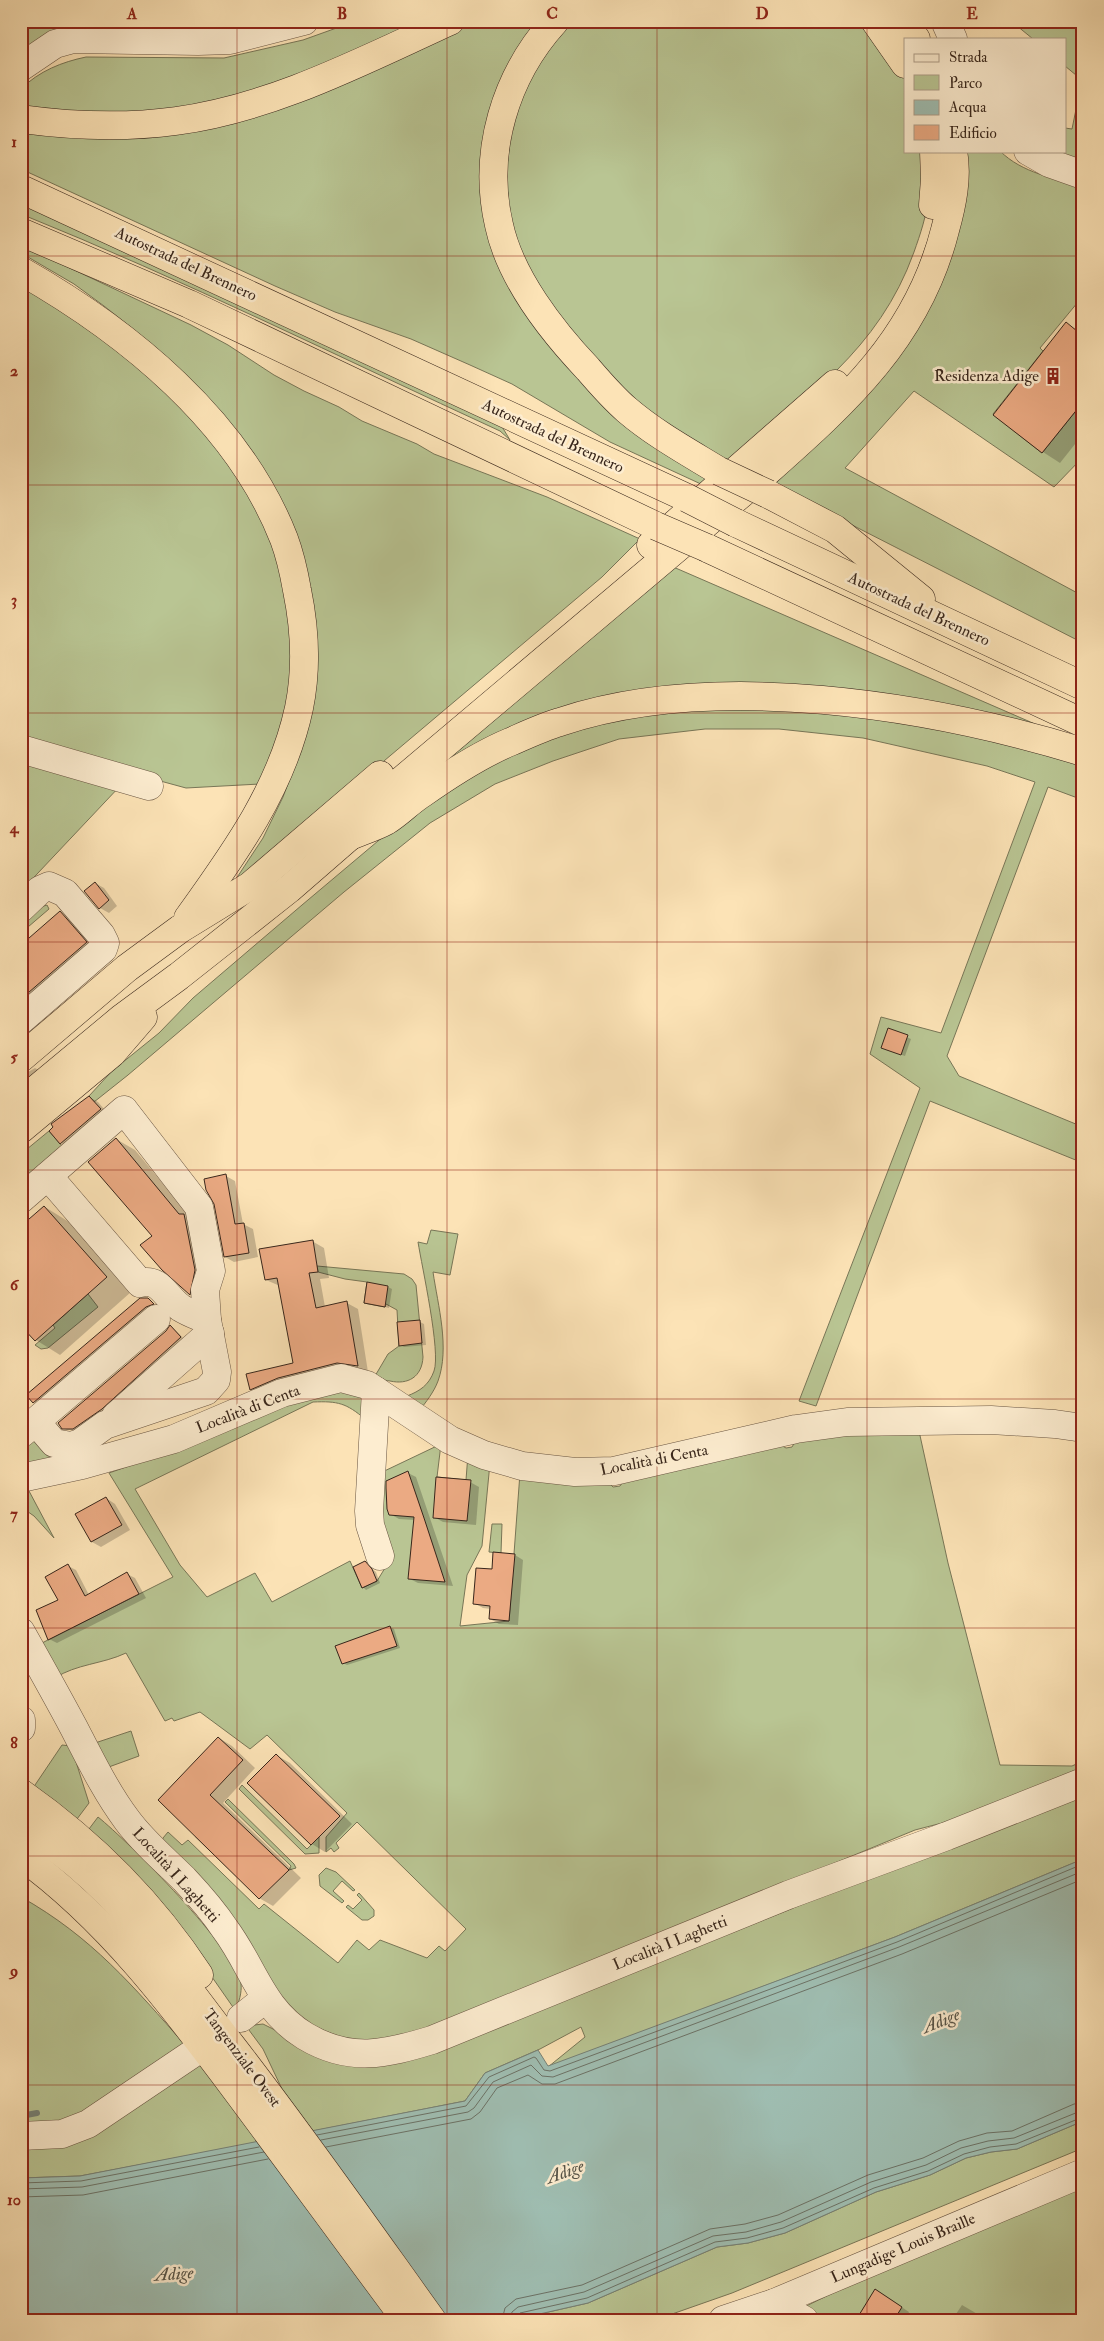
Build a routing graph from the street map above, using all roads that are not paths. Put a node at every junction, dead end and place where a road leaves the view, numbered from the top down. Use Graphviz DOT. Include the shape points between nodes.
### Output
graph roads {
  1 [pos="304,21"];
  2 [pos="450,21"];
  3 [pos="555,21"];
  4 [pos="875,21"];
  5 [pos="904,21"];
  6 [pos="945,21"];
  7 [pos="226,30"];
  8 [pos="915,38"];
  9 [pos="953,38"];
  10 [pos="904,63"];
  11 [pos="21,67"];
  12 [pos="21,119"];
  13 [pos="934,152"];
  14 [pos="953,152"];
  15 [pos="1030,152"];
  16 [pos="1083,176"];
  17 [pos="21,188"];
  18 [pos="21,232"];
  19 [pos="21,271"];
  20 [pos="955,626"];
  21 [pos="1083,686"];
  22 [pos="1083,723"];
  23 [pos="21,749"];
  24 [pos="1083,752"];
  25 [pos="149,786"];
  26 [pos="350,836"];
  27 [pos="21,908"];
  28 [pos="180,928"];
  29 [pos="179,976"];
  30 [pos="21,1020"];
  31 [pos="21,1058"];
  32 [pos="21,1078"];
  33 [pos="21,1102"];
  34 [pos="21,1129"];
  35 [pos="48,1176"];
  36 [pos="21,1198"];
  37 [pos="156,1319"];
  38 [pos="208,1327"];
  39 [pos="376,1390"];
  40 [pos="106,1425"];
  41 [pos="29,1428"];
  42 [pos="1083,1428"];
  43 [pos="21,1478"];
  44 [pos="380,1556"];
  45 [pos="21,1632"];
  46 [pos="21,1720"];
  47 [pos="21,1728"];
  48 [pos="1083,1782"];
  49 [pos="21,1793"];
  50 [pos="21,1824"];
  51 [pos="21,1856"];
  52 [pos="21,1875"];
  53 [pos="119,1944"];
  54 [pos="265,1999"];
  55 [pos="241,2018"];
  56 [pos="192,2054"];
  57 [pos="263,2099"];
  58 [pos="21,2136"];
  59 [pos="1083,2173"];
  60 [pos="774,2303"];
  61 [pos="406,2320"];
  62 [pos="432,2320"];
  63 [pos="723,2320"];
  64 [pos="804,2320"];
  1 -- 7 [label="street"];
  2 -- 12 [label="highway" via="312,84 238,108 176,122 62,125"];
  3 -- 20 [label="highway, bridge" via="526,61 508,96 497,134 493,164 499,226 511,259 544,317 570,351 626,409 656,432 719,471 835,529"];
  4 -- 10 [label="highway"];
  5 -- 8 [label="highway"];
  6 -- 9 [label="street"];
  7 -- 11 [label="street" via="198,42 73,39 55,44"];
  13 -- 28 [label="highway" via="932,216 904,294 880,332 834,385 250,886"];
  14 -- 26 [label="highway" via="952,204 939,255 919,304 879,363 818,427 760,478 370,807"];
  15 -- 16 [label="street"];
  17 -- 20 [label="highway, Autostrada del Brennero, bridge"];
  18 -- 22 [label="highway, bridge" via="189,304 656,526"];
  19 -- 28 [label="highway" via="70,299 118,334 174,382 206,416 254,480 285,540 295,580 302,615 303,680 299,709 288,746 252,825"];
  20 -- 21 [label="highway, Autostrada del Brennero"];
  23 -- 25 [label="street"];
  24 -- 26 [label="highway" via="1037,738 851,702 737,696 679,700 621,707 560,722 508,743 422,793 385,821"];
  26 -- 29 [label="highway"];
  27 -- 30 [label="street" via="40,890 49,886 58,888 101,934 105,943 103,949"];
  28 -- 31 [label="highway" via="127,968"];
  29 -- 32 [label="highway" via="121,995"];
  29 -- 33 [label="highway" via="122,1018"];
  29 -- 34 [label="highway" via="112,1054"];
  35 -- 36 [label="street"];
  35 -- 38 [label="street" via="140,1283 155,1282 180,1308"];
  35 -- 38 [label="street" via="124,1110 199,1207 211,1271 205,1290"];
  37 -- 41 [label="street"];
  38 -- 40 [label="street"];
  38 -- 40 [label="street" via="217,1372 212,1386 206,1391"];
  39 -- 42 [label="street, Località di Centa" via="450,1440 484,1455 522,1466 575,1472 614,1471 796,1429 848,1422 991,1420"];
  39 -- 43 [label="street, Località di Centa" via="345,1378 309,1385 174,1439"];
  39 -- 44 [label="street" via="369,1511"];
  40 -- 41 [label="street" via="71,1446 54,1442"];
  45 -- 54 [label="street, Località I Laghetti" via="115,1803 138,1834 186,1880 214,1914 239,1948"];
  46 -- 47 [label="street"];
  48 -- 54 [label="street, Località I Laghetti" via="788,1895 432,2040 392,2052 354,2054 327,2046 281,2018"];
  49 -- 57 [label="highway" via="107,1862 169,1932 238,2036"];
  50 -- 57 [label="highway, Tangenziale Ovest" via="76,1864 125,1911 184,1982"];
  51 -- 53 [label="highway, Tangenziale Ovest"];
  52 -- 53 [label="highway"];
  53 -- 57 [label="highway, Tangenziale Ovest" via="189,2027"];
  54 -- 55 [label="street"];
  56 -- 58 [label="street" via="88,2124 62,2134"];
  57 -- 61 [label="highway, Tangenziale Ovest"];
  57 -- 62 [label="highway, Tangenziale Ovest"];
  59 -- 60 [label="street, Lungadige Louis Braille"];
  60 -- 63 [label="street, Lungadige Louis Braille"];
  60 -- 64 [label="street"];
}
